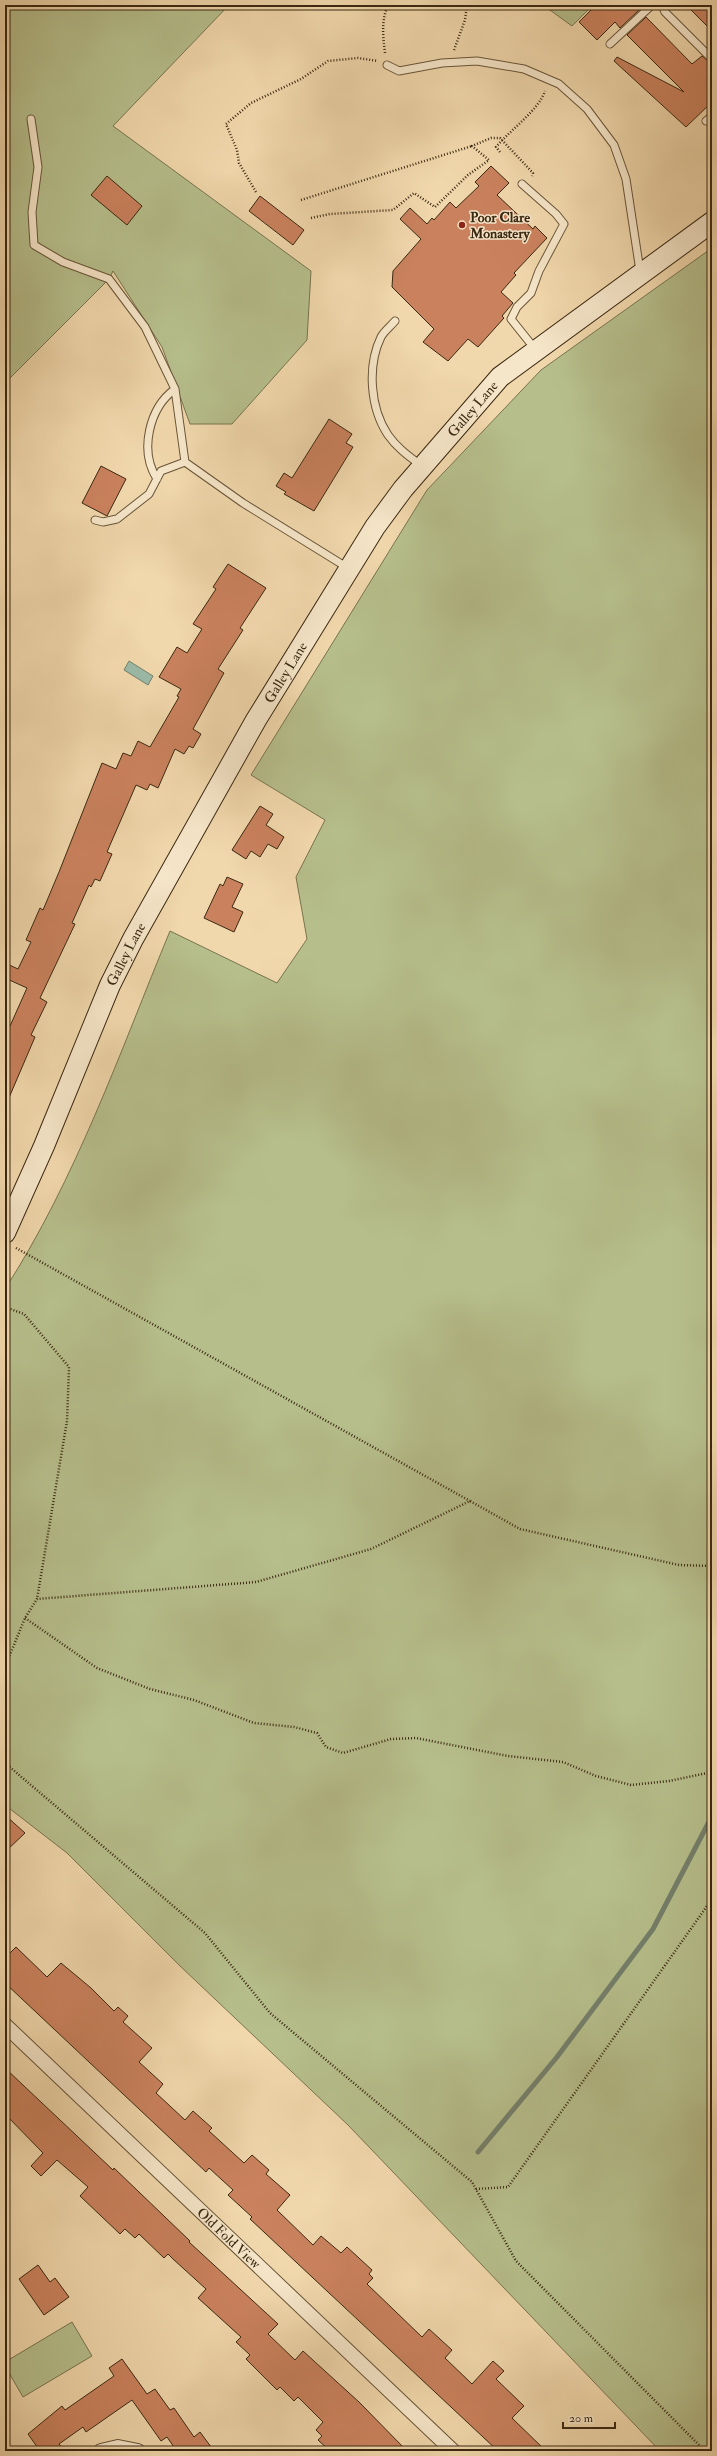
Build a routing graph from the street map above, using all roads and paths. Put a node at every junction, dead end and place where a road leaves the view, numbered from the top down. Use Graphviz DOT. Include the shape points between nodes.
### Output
graph roads {
  1 [pos="388,5"];
  2 [pos="467,5"];
  3 [pos="652,5"];
  4 [pos="662,5"];
  5 [pos="610,44"];
  6 [pos="712,59"];
  7 [pos="452,62"];
  8 [pos="387,65"];
  9 [pos="548,79"];
  10 [pos="31,119"];
  11 [pos="502,140"];
  12 [pos="472,146"];
  13 [pos="500,152"];
  14 [pos="522,184"];
  15 [pos="256,192"];
  16 [pos="302,200"];
  17 [pos="311,218"];
  18 [pos="712,222"];
  19 [pos="641,275"];
  20 [pos="396,321"];
  21 [pos="536,351"];
  22 [pos="175,389"];
  23 [pos="185,462"];
  24 [pos="423,467"];
  25 [pos="157,479"];
  26 [pos="95,520"];
  27 [pos="349,568"];
  28 [pos="7,1239"];
  29 [pos="5,1307"];
  30 [pos="470,1501"];
  31 [pos="712,1566"];
  32 [pos="37,1598"];
  33 [pos="24,1618"];
  34 [pos="5,1667"];
  35 [pos="5,1763"];
  36 [pos="712,1772"];
  37 [pos="712,1899"];
  38 [pos="5,2025"];
  39 [pos="476,2189"];
  40 [pos="100,2451"];
  41 [pos="138,2451"];
  42 [pos="453,2451"];
  43 [pos="705,2451"];
  1 -- 8 [label="path" via="383,32"];
  2 -- 7 [label="path"];
  3 -- 5 [label="lane"];
  4 -- 6 [label="lane" via="665,12"];
  7 -- 8 [label="lane" via="399,71"];
  7 -- 9 [label="lane" via="477,61 524,68"];
  8 -- 15 [label="path" via="372,59 328,61 301,79 251,103 232,118 226,124 237,150 239,163"];
  9 -- 11 [label="path" via="538,106"];
  9 -- 19 [label="lane" via="559,84 586,109 614,145 626,179"];
  10 -- 22 [label="lane" via="38,167 32,212 34,245 63,262 109,279 145,327"];
  11 -- 12 [label="path" via="491,138"];
  11 -- 13 [label="path" via="496,147"];
  11 -- 14 [label="path" via="533,173 531,179"];
  12 -- 16 [label="path"];
  12 -- 17 [label="path" via="489,160 435,207 414,193 394,210 330,214"];
  14 -- 21 [label="lane" via="564,224 539,271 531,293 517,307 511,319"];
  18 -- 19 [label="street, Galley Lane"];
  19 -- 21 [label="street, Galley Lane"];
  20 -- 24 [label="lane" via="382,336 374,356 375,402 380,421 388,436 404,453"];
  21 -- 24 [label="street, Galley Lane" via="500,378"];
  22 -- 23 [label="lane"];
  22 -- 25 [label="lane" via="164,397 149,428 149,467"];
  23 -- 25 [label="lane" via="161,471"];
  23 -- 27 [label="lane" via="243,503"];
  24 -- 27 [label="street, Galley Lane" via="375,527"];
  25 -- 26 [label="lane" via="148,494 117,519 103,522"];
  27 -- 28 [label="street, Galley Lane" via="256,720 110,985"];
  28 -- 30 [label="path"];
  29 -- 32 [label="path" via="24,1314 69,1367 67,1421"];
  30 -- 31 [label="path" via="520,1529 679,1565"];
  30 -- 32 [label="path" via="371,1549 256,1582"];
  32 -- 33 [label="path"];
  33 -- 34 [label="path"];
  33 -- 36 [label="path" via="96,1668 150,1689 194,1700 254,1723 294,1727 317,1733 326,1747 343,1753 391,1739 416,1738 508,1756 563,1762 596,1776 631,1785 669,1781"];
  35 -- 39 [label="path" via="205,1933 270,2013 472,2182"];
  37 -- 39 [label="path" via="508,2187"];
  38 -- 42 [label="street, Old Fold View"];
  39 -- 43 [label="path" via="516,2261"];
  40 -- 41 [label="street" via="118,2447"];
}
